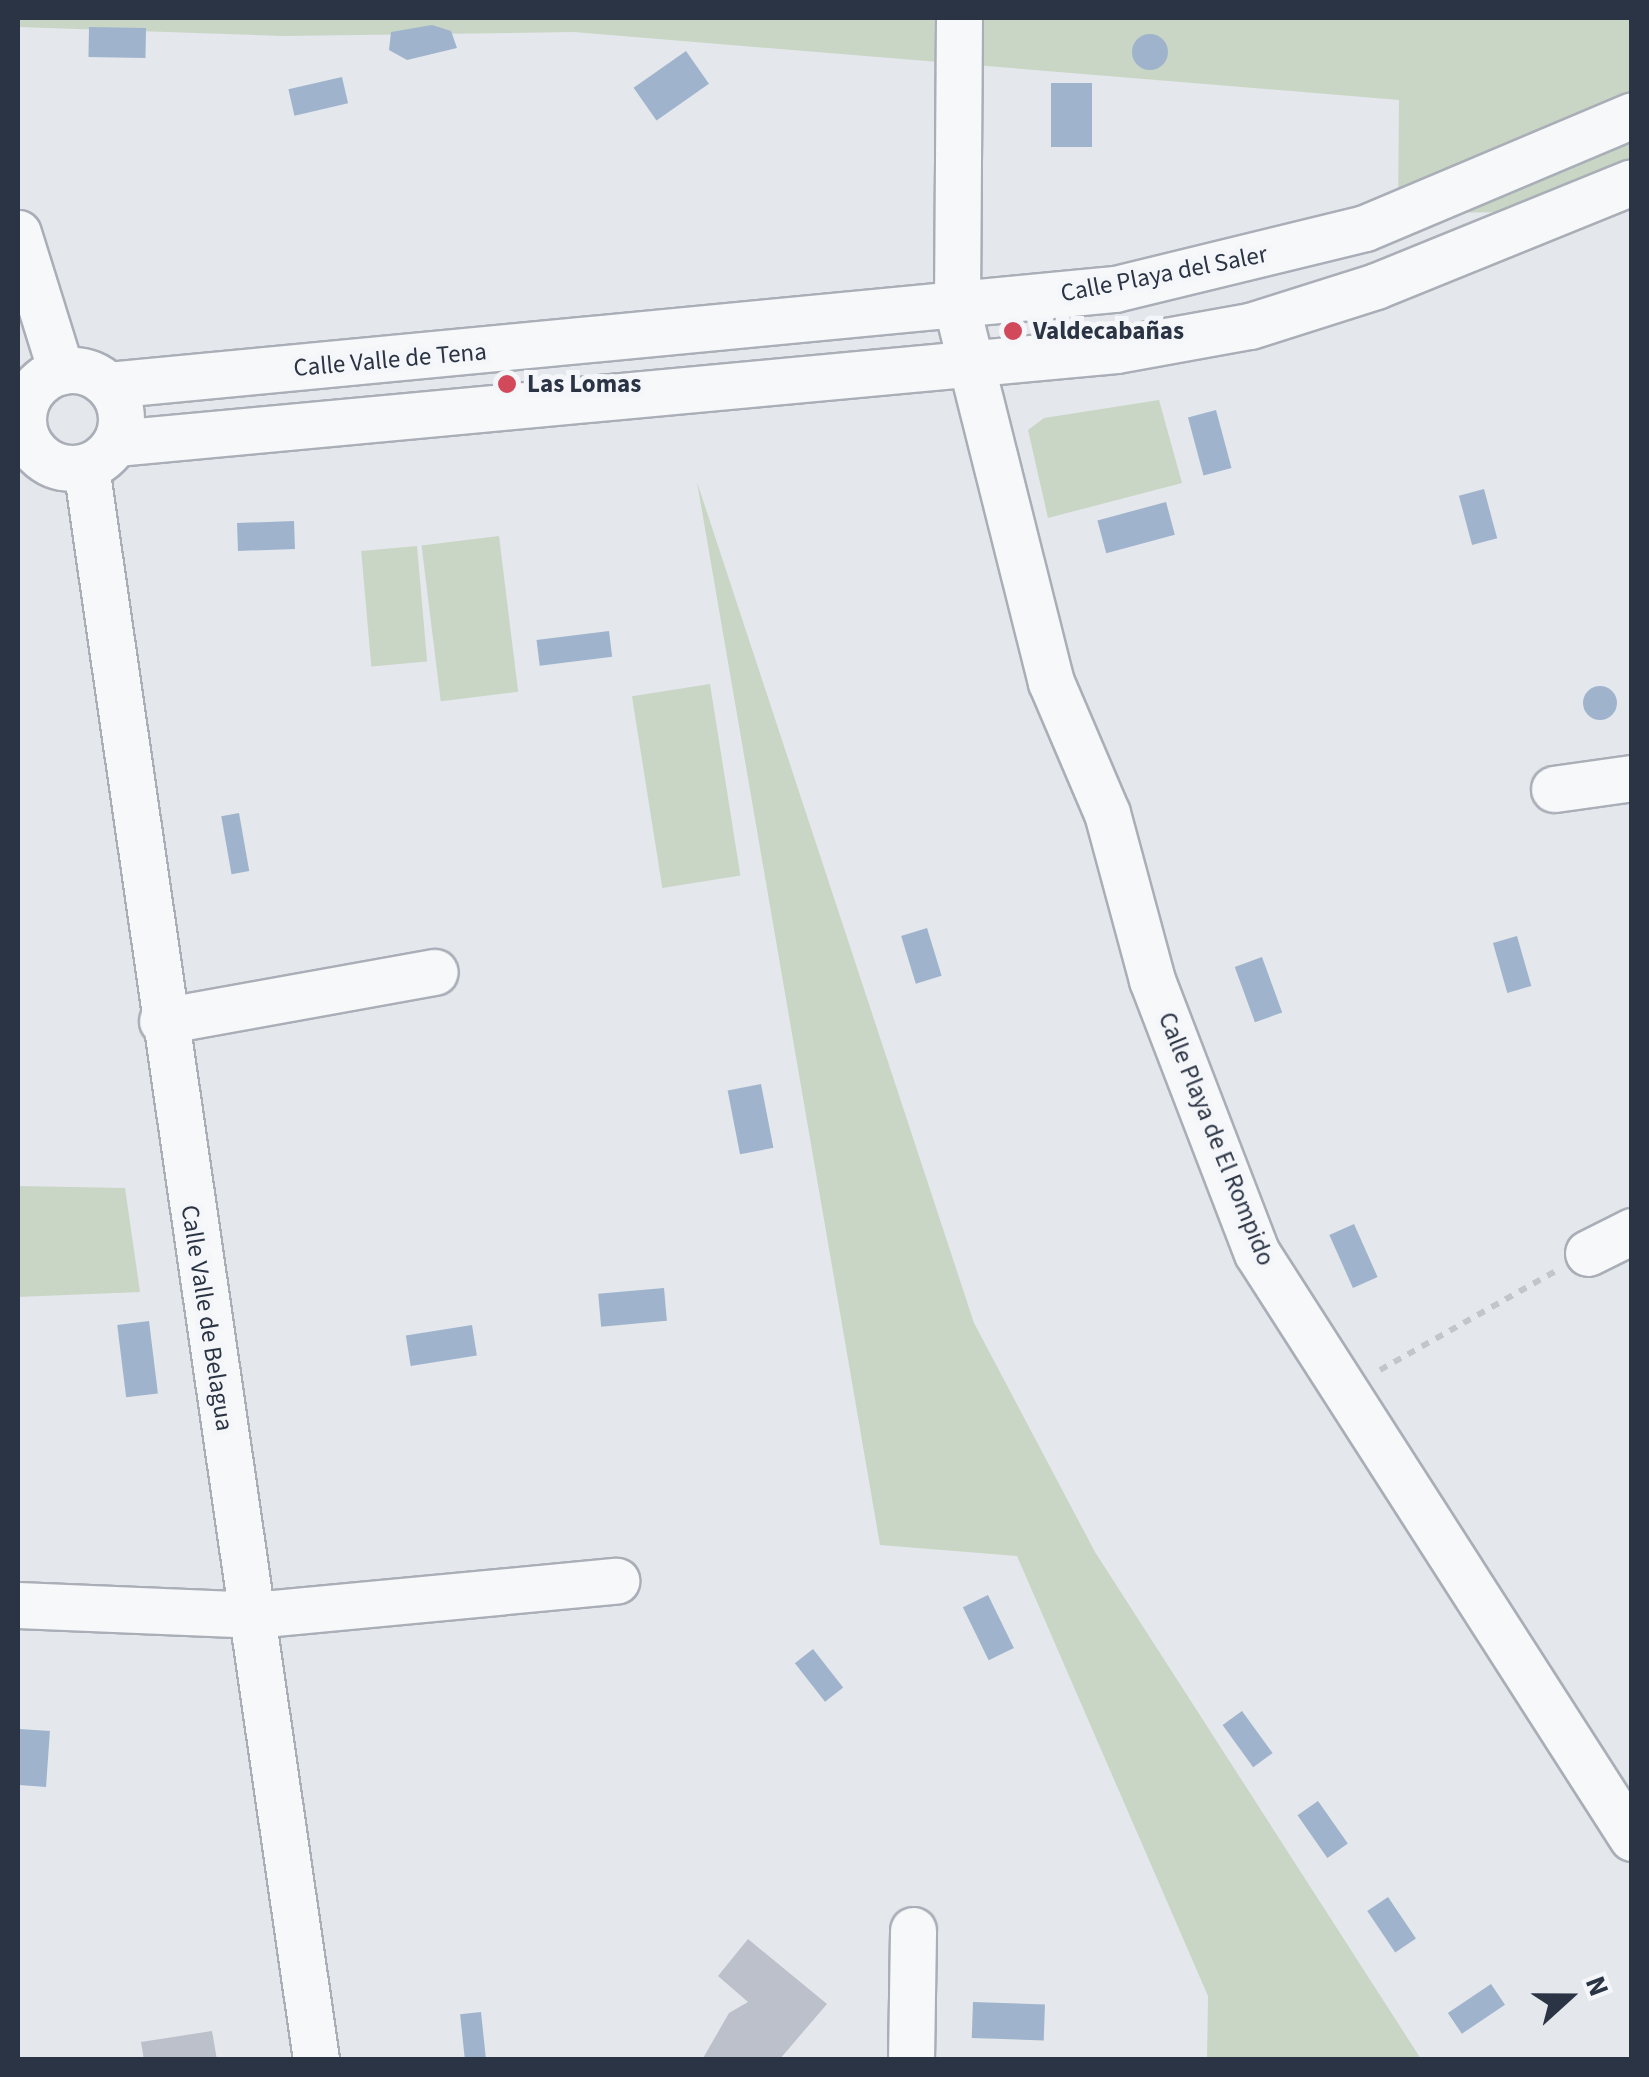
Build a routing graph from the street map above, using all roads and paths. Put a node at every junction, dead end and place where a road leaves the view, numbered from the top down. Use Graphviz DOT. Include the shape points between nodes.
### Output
graph roads {
  1 [pos="959,18"];
  2 [pos="1632,115"];
  3 [pos="1632,182"];
  4 [pos="18,232"];
  5 [pos="957,308"];
  6 [pos="672,334"];
  7 [pos="970,364"];
  8 [pos="108,385"];
  9 [pos="36,386"];
  10 [pos="676,388"];
  11 [pos="24,448"];
  12 [pos="101,455"];
  13 [pos="1632,778"];
  14 [pos="1554,789"];
  15 [pos="435,972"];
  16 [pos="162,1021"];
  17 [pos="1632,1232"];
  18 [pos="1588,1254"];
  19 [pos="1339,1394"];
  20 [pos="616,1581"];
  21 [pos="18,1605"];
  22 [pos="252,1615"];
  23 [pos="1632,1838"];
  24 [pos="913,1930"];
  25 [pos="316,2060"];
  26 [pos="911,2060"];
  1 -- 5 [label="street, Calle Playa de El Rompido"];
  2 -- 5 [label="street, Calle Playa del Saler" via="1365,228 1115,289"];
  3 -- 7 [label="street" via="1250,326"];
  4 -- 9 [label="street"];
  5 -- 6 [label="street, Calle Playa del Saler"];
  5 -- 7 [label="street, Calle Playa de El Rompido"];
  6 -- 8 [label="street, Calle Valle de Tena"];
  6 -- 10 [label="street"];
  7 -- 10 [label="street"];
  7 -- 19 [label="street, Calle Playa de El Rompido" via="1052,682 1107,813 1152,980 1257,1253"];
  8 -- 9 [label="street"];
  8 -- 12 [label="street" via="121,412"];
  9 -- 11 [label="street" via="22,420"];
  10 -- 12 [label="street"];
  11 -- 12 [label="street" via="54,466"];
  12 -- 16 [label="street, Calle Valle de Belagua"];
  13 -- 14 [label="street"];
  15 -- 16 [label="street"];
  16 -- 22 [label="street, Calle Valle de Belagua"];
  17 -- 18 [label="street"];
  18 -- 19 [label="path"];
  19 -- 23 [label="street, Calle Playa de El Rompido"];
  20 -- 22 [label="street"];
  21 -- 22 [label="street"];
  22 -- 25 [label="street, Calle Valle de Belagua"];
  24 -- 26 [label="street"];
}
